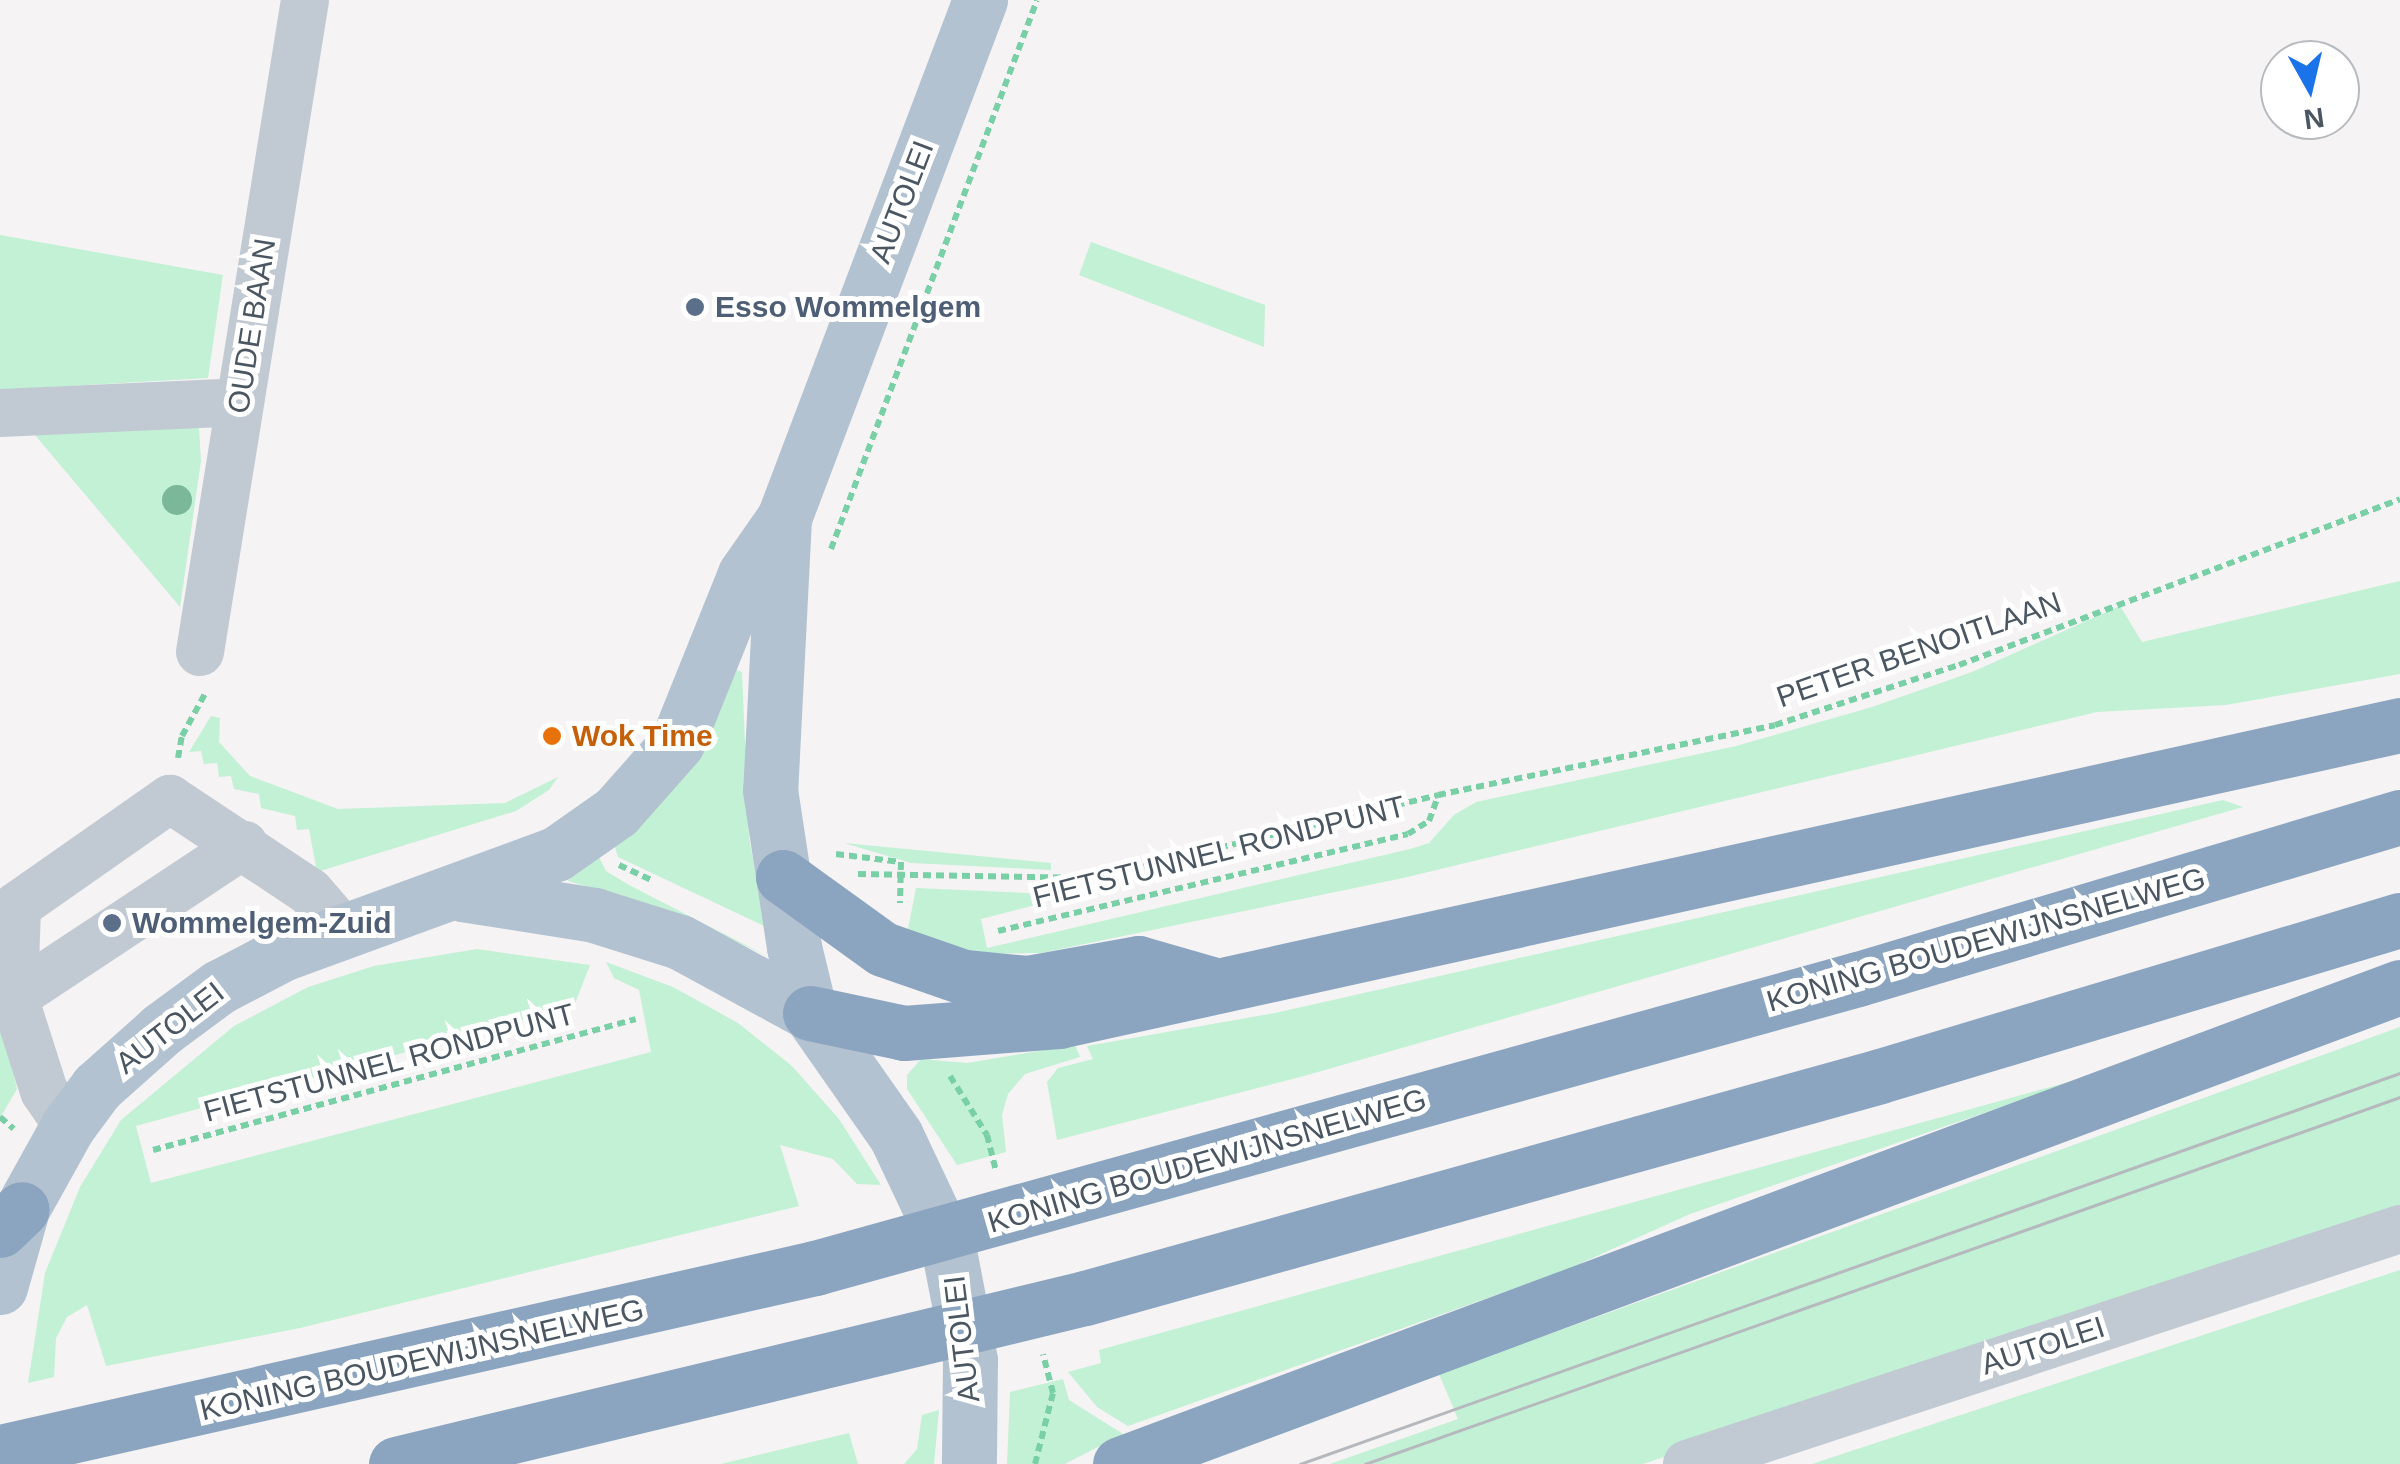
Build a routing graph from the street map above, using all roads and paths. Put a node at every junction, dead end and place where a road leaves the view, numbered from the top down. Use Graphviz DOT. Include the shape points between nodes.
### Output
graph roads {
  1 [pos="305,0"];
  2 [pos="980,0"];
  3 [pos="1037,0"];
  4 [pos="239,402"];
  5 [pos="0,413"];
  6 [pos="2400,499"];
  7 [pos="784,518"];
  8 [pos="828,559"];
  9 [pos="200,652"];
  10 [pos="2400,725"];
  11 [pos="1438,795"];
  12 [pos="170,799"];
  13 [pos="2400,817"];
  14 [pos="244,845"];
  15 [pos="805,863"];
  16 [pos="456,893"];
  17 [pos="2400,920"];
  18 [pos="342,930"];
  19 [pos="992,932"];
  20 [pos="1219,986"];
  21 [pos="2400,987"];
  22 [pos="14,997"];
  23 [pos="810,1012"];
  24 [pos="636,1019"];
  25 [pos="0,1117"];
  26 [pos="42,1128"];
  27 [pos="153,1150"];
  28 [pos="11,1219"];
  29 [pos="2400,1229"];
  30 [pos="0,1287"];
  31 [pos="1041,1443"];
  32 [pos="0,1452"];
  33 [pos="396,1464"];
  34 [pos="968,1464"];
  35 [pos="1034,1464"];
  36 [pos="1120,1464"];
  37 [pos="1687,1464"];
  1 -- 4 [label="street, OUDE BAAN"];
  2 -- 7 [label="main road, AUTOLEI"];
  3 -- 8 [label="path"];
  4 -- 5 [label="street"];
  4 -- 9 [label="street, OUDE BAAN"];
  6 -- 11 [label="path, PETER BENOITLAAN" via="1824,711"];
  7 -- 15 [label="main road, AUTOLEI" via="770,790"];
  7 -- 16 [label="main road, AUTOLEI" via="745,574 676,743 650,776 616,812 556,854"];
  9 -- 12 [label="path" via="208,688 182,736"];
  10 -- 20 [label="highway"];
  11 -- 15 [label="path, PETER BENOITLAAN" via="1094,878 904,873 901,862 842,857"];
  11 -- 19 [label="path, FIETSTUNNEL RONDPUNT" via="1429,821 1408,834"];
  12 -- 14 [label="street"];
  12 -- 22 [label="street" via="18,906"];
  13 -- 32 [label="highway, KONING BOUDEWIJNSNELWEG" via="1858,979 815,1268"];
  14 -- 18 [label="street" via="310,892"];
  14 -- 22 [label="street"];
  15 -- 20 [label="highway" via="882,948 964,977 1027,983 1138,962"];
  15 -- 23 [label="main road, AUTOLEI"];
  16 -- 18 [label="main road, AUTOLEI"];
  16 -- 23 [label="main road, AUTOLEI" via="594,915 680,942"];
  17 -- 33 [label="highway" via="1880,1076 1085,1298"];
  18 -- 26 [label="main road, AUTOLEI" via="219,987"];
  20 -- 23 [label="highway" via="1059,1021 950,1032 904,1033"];
  21 -- 36 [label="highway"];
  22 -- 26 [label="street" via="44,1091"];
  23 -- 34 [label="main road, AUTOLEI" via="896,1136 948,1246 970,1360"];
  24 -- 27 [label="path, FIETSTUNNEL RONDPUNT"];
  25 -- 26 [label="path"];
  26 -- 28 [label="main road, AUTOLEI"];
  28 -- 30 [label="main road, AUTOLEI"];
  29 -- 37 [label="street, AUTOLEI"];
  31 -- 35 [label="path"];
}
